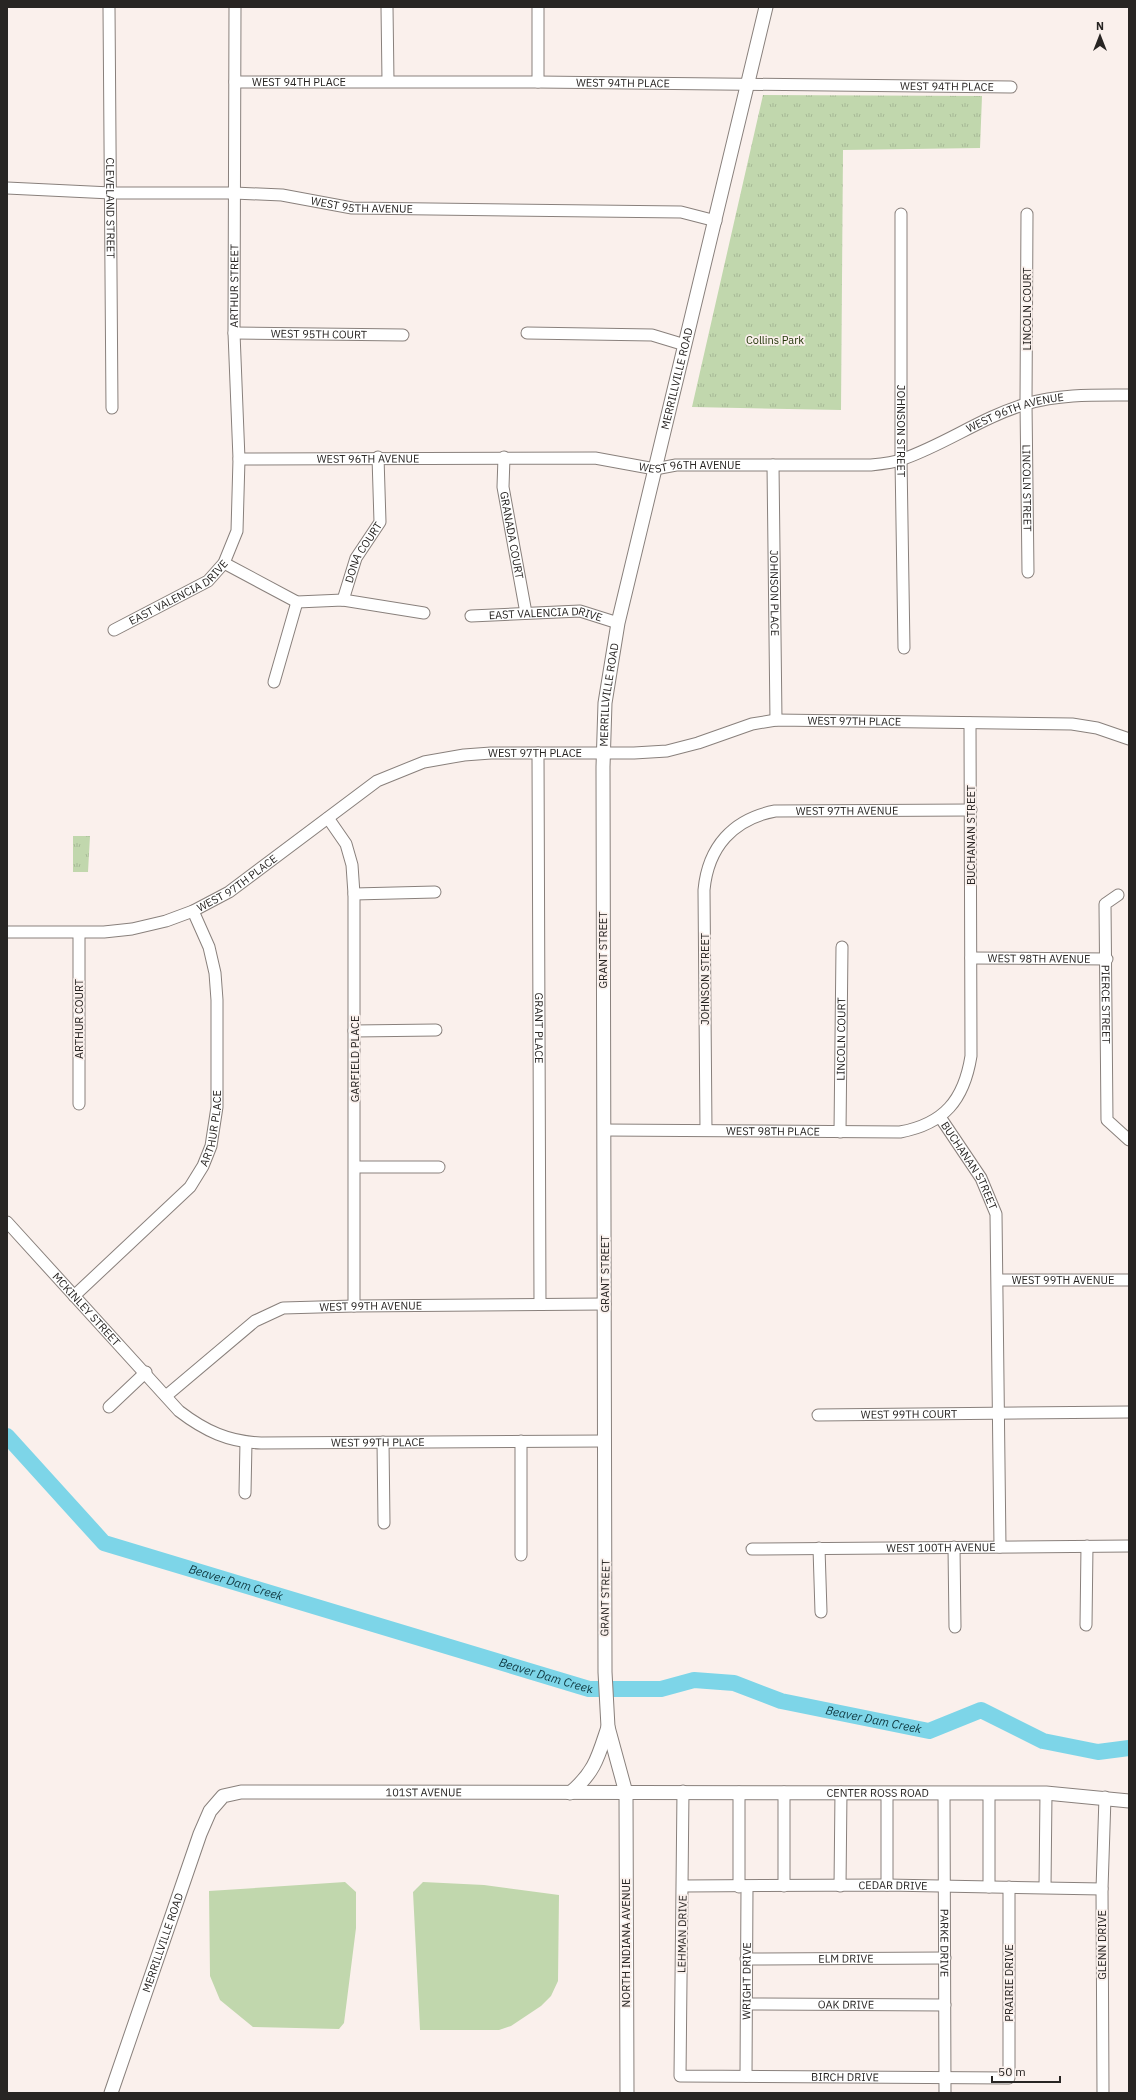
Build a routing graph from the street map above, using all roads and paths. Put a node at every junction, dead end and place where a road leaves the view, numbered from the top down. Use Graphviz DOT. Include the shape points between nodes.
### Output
graph roads {
  1 [pos="109,7"];
  2 [pos="235,7"];
  3 [pos="387,7"];
  4 [pos="538,7"];
  5 [pos="766,7"];
  6 [pos="388,81"];
  7 [pos="235,82"];
  8 [pos="538,82"];
  9 [pos="749,84"];
  10 [pos="1011,87"];
  11 [pos="7,188"];
  12 [pos="111,193"];
  13 [pos="234,193"];
  14 [pos="901,214"];
  15 [pos="1027,214"];
  16 [pos="716,221"];
  17 [pos="234,333"];
  18 [pos="528,333"];
  19 [pos="403,335"];
  20 [pos="685,345"];
  21 [pos="1129,395"];
  22 [pos="1026,404"];
  23 [pos="112,408"];
  24 [pos="378,457"];
  25 [pos="504,457"];
  26 [pos="239,459"];
  27 [pos="901,460"];
  28 [pos="773,465"];
  29 [pos="655,469"];
  30 [pos="224,563"];
  31 [pos="1028,572"];
  32 [pos="343,600"];
  33 [pos="297,602"];
  34 [pos="424,613"];
  35 [pos="526,613"];
  36 [pos="471,616"];
  37 [pos="618,623"];
  38 [pos="114,630"];
  39 [pos="904,648"];
  40 [pos="274,682"];
  41 [pos="776,720"];
  42 [pos="970,723"];
  43 [pos="1129,739"];
  44 [pos="538,753"];
  45 [pos="603,753"];
  46 [pos="971,810"];
  47 [pos="328,818"];
  48 [pos="729,834"];
  49 [pos="435,892"];
  50 [pos="354,894"];
  51 [pos="1118,895"];
  52 [pos="194,911"];
  53 [pos="7,932"];
  54 [pos="79,933"];
  55 [pos="842,947"];
  56 [pos="971,958"];
  57 [pos="1107,959"];
  58 [pos="436,1030"];
  59 [pos="354,1031"];
  60 [pos="79,1104"];
  61 [pos="940,1117"];
  62 [pos="604,1130"];
  63 [pos="706,1130"];
  64 [pos="840,1132"];
  65 [pos="1129,1140"];
  66 [pos="355,1167"];
  67 [pos="439,1167"];
  68 [pos="7,1222"];
  69 [pos="998,1280"];
  70 [pos="1129,1280"];
  71 [pos="74,1296"];
  72 [pos="540,1304"];
  73 [pos="605,1304"];
  74 [pos="354,1306"];
  75 [pos="146,1372"];
  76 [pos="166,1396"];
  77 [pos="109,1407"];
  78 [pos="1129,1412"];
  79 [pos="1000,1413"];
  80 [pos="818,1415"];
  81 [pos="521,1441"];
  82 [pos="605,1441"];
  83 [pos="246,1442"];
  84 [pos="383,1442"];
  85 [pos="245,1493"];
  86 [pos="384,1524"];
  87 [pos="1087,1546"];
  88 [pos="1129,1546"];
  89 [pos="954,1547"];
  90 [pos="1000,1547"];
  91 [pos="819,1548"];
  92 [pos="752,1549"];
  93 [pos="521,1555"];
  94 [pos="821,1612"];
  95 [pos="1086,1625"];
  96 [pos="955,1627"];
  97 [pos="608,1727"];
  98 [pos="684,1791"];
  99 [pos="739,1792"];
  100 [pos="784,1792"];
  101 [pos="841,1792"];
  102 [pos="570,1793"];
  103 [pos="626,1793"];
  104 [pos="888,1793"];
  105 [pos="944,1793"];
  106 [pos="989,1793"];
  107 [pos="1046,1793"];
  108 [pos="222,1796"];
  109 [pos="1105,1797"];
  110 [pos="1129,1801"];
  111 [pos="887,1885"];
  112 [pos="683,1886"];
  113 [pos="743,1886"];
  114 [pos="784,1886"];
  115 [pos="840,1886"];
  116 [pos="944,1886"];
  117 [pos="989,1887"];
  118 [pos="1009,1887"];
  119 [pos="1045,1887"];
  120 [pos="1102,1889"];
  121 [pos="945,1958"];
  122 [pos="746,1960"];
  123 [pos="747,2004"];
  124 [pos="945,2005"];
  125 [pos="680,2076"];
  126 [pos="746,2076"];
  127 [pos="1009,2078"];
  128 [pos="945,2079"];
  129 [pos="111,2093"];
  130 [pos="627,2093"];
  131 [pos="945,2093"];
  132 [pos="1102,2093"];
  1 -- 12 [label="street, CLEVELAND STREET"];
  2 -- 7 [label="street, ARTHUR STREET"];
  3 -- 6 [label="street"];
  4 -- 8 [label="street"];
  5 -- 9 [label="street, MERRILLVILLE ROAD"];
  6 -- 7 [label="street, WEST 94TH PLACE"];
  6 -- 8 [label="street, WEST 94TH PLACE"];
  7 -- 13 [label="street, ARTHUR STREET"];
  8 -- 9 [label="street, WEST 94TH PLACE"];
  9 -- 10 [label="street, WEST 94TH PLACE"];
  9 -- 16 [label="street, MERRILLVILLE ROAD"];
  11 -- 12 [label="street, WEST 95TH AVENUE"];
  12 -- 13 [label="street, WEST 95TH AVENUE"];
  12 -- 23 [label="street, CLEVELAND STREET"];
  13 -- 16 [label="street, WEST 95TH AVENUE" via="282,196 352,208 681,212"];
  13 -- 17 [label="street, ARTHUR STREET"];
  14 -- 27 [label="street, JOHNSON STREET"];
  15 -- 22 [label="street, LINCOLN COURT"];
  16 -- 20 [label="street, MERRILLVILLE ROAD"];
  17 -- 19 [label="street, WEST 95TH COURT"];
  17 -- 26 [label="street, ARTHUR STREET"];
  18 -- 20 [label="street" via="652,335"];
  20 -- 29 [label="street, MERRILLVILLE ROAD"];
  21 -- 22 [label="street, WEST 96TH AVENUE" via="1067,395"];
  22 -- 27 [label="street, WEST 96TH AVENUE" via="978,423 936,446"];
  22 -- 31 [label="street, LINCOLN STREET"];
  24 -- 25 [label="street, WEST 96TH AVENUE"];
  24 -- 26 [label="street, WEST 96TH AVENUE"];
  24 -- 32 [label="street, DONA COURT" via="380,522 356,558"];
  25 -- 29 [label="street, WEST 96TH AVENUE" via="595,458"];
  25 -- 35 [label="street, GRANADA COURT" via="503,487"];
  26 -- 30 [label="street, ARTHUR STREET" via="237,531"];
  27 -- 28 [label="street, WEST 96TH AVENUE" via="870,465"];
  27 -- 39 [label="street, JOHNSON STREET"];
  28 -- 29 [label="street, WEST 96TH AVENUE" via="676,465"];
  28 -- 41 [label="street, JOHNSON PLACE"];
  29 -- 37 [label="street, MERRILLVILLE ROAD"];
  30 -- 33 [label="street, EAST VALENCIA DRIVE"];
  30 -- 38 [label="street, EAST VALENCIA DRIVE" via="208,581"];
  32 -- 33 [label="street"];
  32 -- 34 [label="street"];
  33 -- 40 [label="street"];
  35 -- 36 [label="street, EAST VALENCIA DRIVE"];
  35 -- 37 [label="street, EAST VALENCIA DRIVE" via="580,611"];
  37 -- 45 [label="street, MERRILLVILLE ROAD" via="605,703"];
  41 -- 42 [label="street, WEST 97TH PLACE"];
  41 -- 45 [label="street, WEST 97TH PLACE" via="745,726 667,751"];
  42 -- 43 [label="street, WEST 97TH PLACE" via="1072,724 1096,728"];
  42 -- 46 [label="street, BUCHANAN STREET"];
  44 -- 45 [label="street, WEST 97TH PLACE"];
  44 -- 47 [label="street, WEST 97TH PLACE" via="464,755 424,762 377,781"];
  44 -- 72 [label="street, GRANT PLACE"];
  45 -- 62 [label="street, GRANT STREET"];
  46 -- 48 [label="street, WEST 97TH AVENUE" via="775,811 759,814 744,821"];
  46 -- 56 [label="street, BUCHANAN STREET"];
  47 -- 50 [label="street, GARFIELD PLACE" via="346,844 352,865"];
  47 -- 52 [label="street, WEST 97TH PLACE" via="229,892"];
  48 -- 63 [label="street, JOHNSON STREET" via="711,860 704,890"];
  49 -- 50 [label="street"];
  50 -- 59 [label="street, GARFIELD PLACE"];
  51 -- 57 [label="street, PIERCE STREET" via="1105,904"];
  52 -- 54 [label="street, WEST 97TH PLACE" via="132,929"];
  52 -- 71 [label="street, ARTHUR PLACE" via="209,947 215,973 217,1000 217,1106 211,1146 190,1187"];
  53 -- 54 [label="street, WEST 97TH PLACE"];
  54 -- 60 [label="street, ARTHUR COURT"];
  55 -- 64 [label="street, LINCOLN COURT"];
  56 -- 57 [label="street, WEST 98TH AVENUE"];
  56 -- 61 [label="street, BUCHANAN STREET" via="971,1056 968,1074 960,1094"];
  57 -- 65 [label="street, PIERCE STREET" via="1107,1120"];
  58 -- 59 [label="street"];
  59 -- 66 [label="street, GARFIELD PLACE"];
  61 -- 64 [label="street, WEST 98TH PLACE" via="918,1128 900,1132"];
  61 -- 69 [label="street, BUCHANAN STREET" via="982,1178 996,1214"];
  62 -- 63 [label="street, WEST 98TH PLACE"];
  62 -- 73 [label="street, GRANT STREET"];
  63 -- 64 [label="street, WEST 98TH PLACE"];
  66 -- 67 [label="street"];
  66 -- 74 [label="street, GARFIELD PLACE"];
  68 -- 71 [label="street, MCKINLEY STREET"];
  69 -- 70 [label="street, WEST 99TH AVENUE"];
  69 -- 79 [label="street, BUCHANAN STREET"];
  71 -- 75 [label="street, MCKINLEY STREET"];
  72 -- 73 [label="street, WEST 99TH AVENUE"];
  72 -- 74 [label="street, WEST 99TH AVENUE"];
  73 -- 82 [label="street, GRANT STREET"];
  74 -- 76 [label="street, WEST 99TH AVENUE" via="283,1308 255,1321"];
  75 -- 76 [label="street, MCKINLEY STREET"];
  75 -- 77 [label="street"];
  76 -- 83 [label="street, WEST 99TH PLACE" via="179,1411 198,1426 225,1438"];
  78 -- 79 [label="street"];
  79 -- 80 [label="street, WEST 99TH COURT"];
  79 -- 90 [label="street, BUCHANAN STREET"];
  81 -- 82 [label="street, WEST 99TH PLACE"];
  81 -- 84 [label="street, WEST 99TH PLACE"];
  81 -- 93 [label="street"];
  82 -- 97 [label="street, GRANT STREET" via="605,1672"];
  83 -- 84 [label="street, WEST 99TH PLACE"];
  83 -- 85 [label="street"];
  84 -- 86 [label="street"];
  87 -- 88 [label="street, WEST 100TH AVENUE"];
  87 -- 90 [label="street, WEST 100TH AVENUE"];
  87 -- 95 [label="street"];
  89 -- 90 [label="street, WEST 100TH AVENUE"];
  89 -- 91 [label="street, WEST 100TH AVENUE"];
  89 -- 96 [label="street"];
  91 -- 92 [label="street, WEST 100TH AVENUE"];
  91 -- 94 [label="street"];
  97 -- 102 [label="street" via="596,1762 585,1780"];
  97 -- 103 [label="street, GRANT STREET"];
  98 -- 99 [label="street, CENTER ROSS ROAD"];
  98 -- 103 [label="street, CENTER ROSS ROAD"];
  98 -- 112 [label="street, LEHMAN DRIVE"];
  99 -- 100 [label="street, CENTER ROSS ROAD"];
  99 -- 113 [label="street, WRIGHT DRIVE"];
  100 -- 101 [label="street, CENTER ROSS ROAD"];
  100 -- 114 [label="street"];
  101 -- 104 [label="street, CENTER ROSS ROAD"];
  101 -- 115 [label="street"];
  102 -- 103 [label="street, 101ST AVENUE"];
  102 -- 108 [label="street, 101ST AVENUE" via="241,1792"];
  103 -- 130 [label="street, NORTH INDIANA AVENUE"];
  104 -- 105 [label="street, CENTER ROSS ROAD"];
  104 -- 111 [label="street"];
  105 -- 106 [label="street, CENTER ROSS ROAD"];
  105 -- 116 [label="street, PARKE DRIVE"];
  106 -- 107 [label="street, CENTER ROSS ROAD"];
  106 -- 117 [label="street"];
  107 -- 109 [label="street, CENTER ROSS ROAD"];
  107 -- 119 [label="street"];
  108 -- 129 [label="street, MERRILLVILLE ROAD" via="210,1811 200,1834"];
  109 -- 110 [label="street, CENTER ROSS ROAD"];
  109 -- 120 [label="street, GLENN DRIVE"];
  111 -- 115 [label="street, CEDAR DRIVE"];
  111 -- 116 [label="street, CEDAR DRIVE"];
  112 -- 113 [label="street, CEDAR DRIVE"];
  112 -- 125 [label="street, LEHMAN DRIVE"];
  113 -- 114 [label="street, CEDAR DRIVE"];
  113 -- 122 [label="street, WRIGHT DRIVE"];
  114 -- 115 [label="street, CEDAR DRIVE"];
  116 -- 117 [label="street, CEDAR DRIVE"];
  116 -- 121 [label="street, PARKE DRIVE"];
  117 -- 118 [label="street, CEDAR DRIVE"];
  118 -- 119 [label="street, CEDAR DRIVE"];
  118 -- 127 [label="street, PRAIRIE DRIVE"];
  119 -- 120 [label="street, CEDAR DRIVE"];
  120 -- 132 [label="street, GLENN DRIVE"];
  121 -- 122 [label="street, ELM DRIVE"];
  121 -- 124 [label="street, PARKE DRIVE"];
  122 -- 123 [label="street, WRIGHT DRIVE"];
  123 -- 124 [label="street, OAK DRIVE"];
  123 -- 126 [label="street, WRIGHT DRIVE"];
  124 -- 128 [label="street, PARKE DRIVE"];
  125 -- 126 [label="street, BIRCH DRIVE"];
  126 -- 128 [label="street, BIRCH DRIVE"];
  127 -- 128 [label="street, BIRCH DRIVE"];
  128 -- 131 [label="street, PARKE DRIVE"];
}
